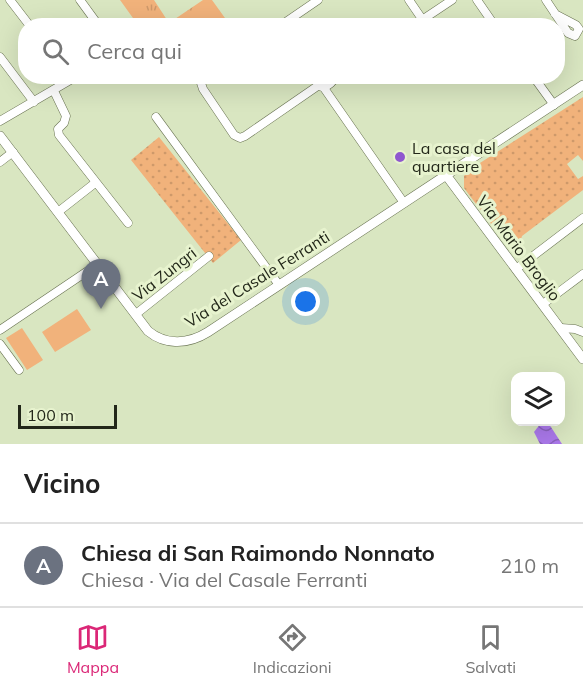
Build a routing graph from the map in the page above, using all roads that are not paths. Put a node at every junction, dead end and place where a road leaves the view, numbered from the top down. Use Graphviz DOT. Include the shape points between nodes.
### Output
graph roads {
  1 [pos="10,0"];
  2 [pos="80,0"];
  3 [pos="409,0"];
  4 [pos="452,0"];
  5 [pos="477,0"];
  6 [pos="546,0"];
  7 [pos="312,1"];
  8 [pos="555,14"];
  9 [pos="24,18"];
  10 [pos="93,18"];
  11 [pos="290,18"];
  12 [pos="421,18"];
  13 [pos="424,18"];
  14 [pos="489,18"];
  15 [pos="0,57"];
  16 [pos="18,81"];
  17 [pos="20,84"];
  18 [pos="64,84"];
  19 [pos="203,84"];
  20 [pos="319,84"];
  21 [pos="328,84"];
  22 [pos="539,84"];
  23 [pos="583,85"];
  24 [pos="321,87"];
  25 [pos="54,91"];
  26 [pos="34,102"];
  27 [pos="554,105"];
  28 [pos="156,117"];
  29 [pos="0,121"];
  30 [pos="0,136"];
  31 [pos="13,152"];
  32 [pos="0,162"];
  33 [pos="460,166"];
  34 [pos="446,175"];
  35 [pos="95,183"];
  36 [pos="454,186"];
  37 [pos="404,203"];
  38 [pos="58,212"];
  39 [pos="583,219"];
  40 [pos="128,223"];
  41 [pos="209,256"];
  42 [pos="98,264"];
  43 [pos="516,269"];
  44 [pos="583,274"];
  45 [pos="279,285"];
  46 [pos="543,304"];
  47 [pos="136,314"];
  48 [pos="561,328"];
  49 [pos="0,330"];
  50 [pos="583,332"];
  51 [pos="0,344"];
  52 [pos="583,359"];
  53 [pos="19,370"];
  1 -- 9 [label="street"];
  2 -- 10 [label="street"];
  3 -- 12 [label="street"];
  4 -- 13 [label="street"];
  5 -- 14 [label="street"];
  6 -- 8 [label="street"];
  7 -- 11 [label="street"];
  15 -- 16 [label="street"];
  17 -- 26 [label="street"];
  18 -- 25 [label="street"];
  19 -- 24 [label="street" via="238,138"];
  20 -- 24 [label="street"];
  21 -- 24 [label="street"];
  22 -- 27 [label="street"];
  23 -- 27 [label="street, Via del Casale Ferranti"];
  24 -- 37 [label="street"];
  25 -- 26 [label="street"];
  25 -- 35 [label="street" via="66,116 58,132"];
  26 -- 29 [label="street"];
  27 -- 33 [label="street, Via del Casale Ferranti"];
  28 -- 45 [label="street"];
  30 -- 31 [label="street, Via del Casale Ferranti"];
  31 -- 32 [label="street"];
  31 -- 38 [label="street, Via del Casale Ferranti"];
  33 -- 34 [label="street, Via del Casale Ferranti"];
  33 -- 36 [label="street"];
  34 -- 36 [label="street, Via Mario Broglio"];
  34 -- 37 [label="street, Via del Casale Ferranti"];
  35 -- 38 [label="street"];
  35 -- 40 [label="street"];
  36 -- 43 [label="street, Via Mario Broglio"];
  37 -- 45 [label="street, Via del Casale Ferranti"];
  38 -- 42 [label="street, Via del Casale Ferranti"];
  39 -- 43 [label="street"];
  41 -- 47 [label="street, Via Zungri"];
  42 -- 47 [label="street, Via del Casale Ferranti"];
  42 -- 49 [label="street"];
  43 -- 46 [label="street, Via Mario Broglio"];
  44 -- 46 [label="street"];
  45 -- 47 [label="street, Via del Casale Ferranti" via="192,340 169,341 154,336"];
  46 -- 48 [label="street, Via Mario Broglio"];
  48 -- 50 [label="street"];
  48 -- 52 [label="street, Via Mario Broglio"];
  51 -- 53 [label="street"];
}
